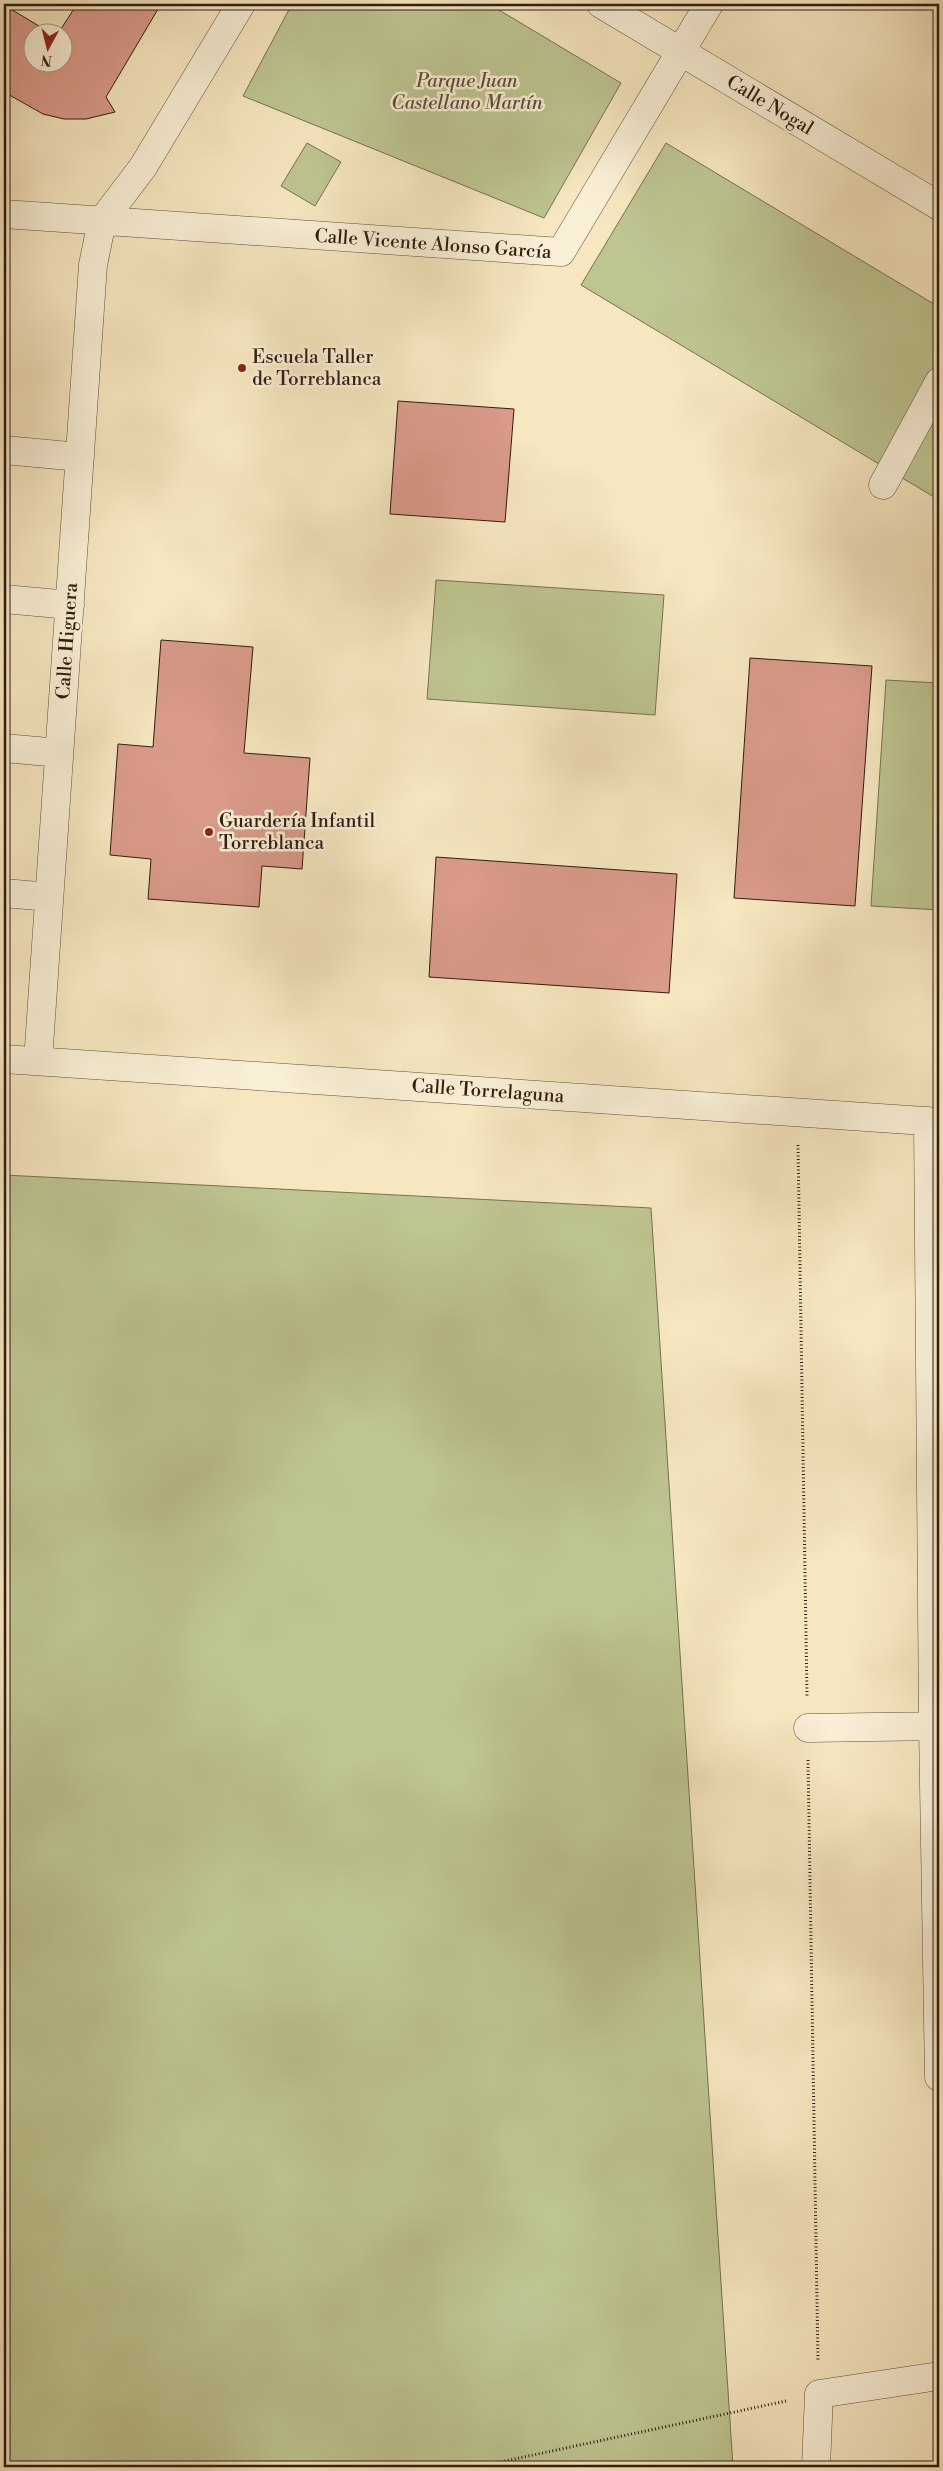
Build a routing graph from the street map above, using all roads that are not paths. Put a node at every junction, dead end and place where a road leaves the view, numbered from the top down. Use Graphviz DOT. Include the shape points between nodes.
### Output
graph roads {
  1 [pos="241,4"];
  2 [pos="601,4"];
  3 [pos="709,4"];
  4 [pos="681,52"];
  5 [pos="939,206"];
  6 [pos="4,214"];
  7 [pos="102,221"];
  8 [pos="939,382"];
  9 [pos="4,450"];
  10 [pos="80,457"];
  11 [pos="883,485"];
  12 [pos="4,599"];
  13 [pos="70,605"];
  14 [pos="4,748"];
  15 [pos="59,752"];
  16 [pos="4,893"];
  17 [pos="49,897"];
  18 [pos="4,1059"];
  19 [pos="38,1061"];
  20 [pos="934,1121"];
  21 [pos="936,1726"];
  22 [pos="808,1728"];
  23 [pos="939,2077"];
  24 [pos="939,2376"];
  25 [pos="816,2467"];
  1 -- 7 [label="street" via="143,166"];
  2 -- 4 [label="street, Calle Nogal"];
  3 -- 4 [label="street"];
  4 -- 5 [label="street, Calle Nogal"];
  4 -- 7 [label="street, Calle Vicente Alonso García" via="561,252"];
  6 -- 7 [label="street"];
  7 -- 10 [label="street, Calle Higuera" via="93,266"];
  8 -- 11 [label="street"];
  9 -- 10 [label="street"];
  10 -- 13 [label="street, Calle Higuera"];
  12 -- 13 [label="street"];
  13 -- 15 [label="street, Calle Higuera"];
  14 -- 15 [label="street"];
  15 -- 17 [label="street, Calle Higuera"];
  16 -- 17 [label="street"];
  17 -- 19 [label="street, Calle Higuera"];
  18 -- 19 [label="street, Calle Torrelaguna"];
  19 -- 20 [label="street, Calle Torrelaguna"];
  20 -- 21 [label="street"];
  21 -- 22 [label="street"];
  21 -- 23 [label="street"];
  24 -- 25 [label="street" via="819,2394"];
}
